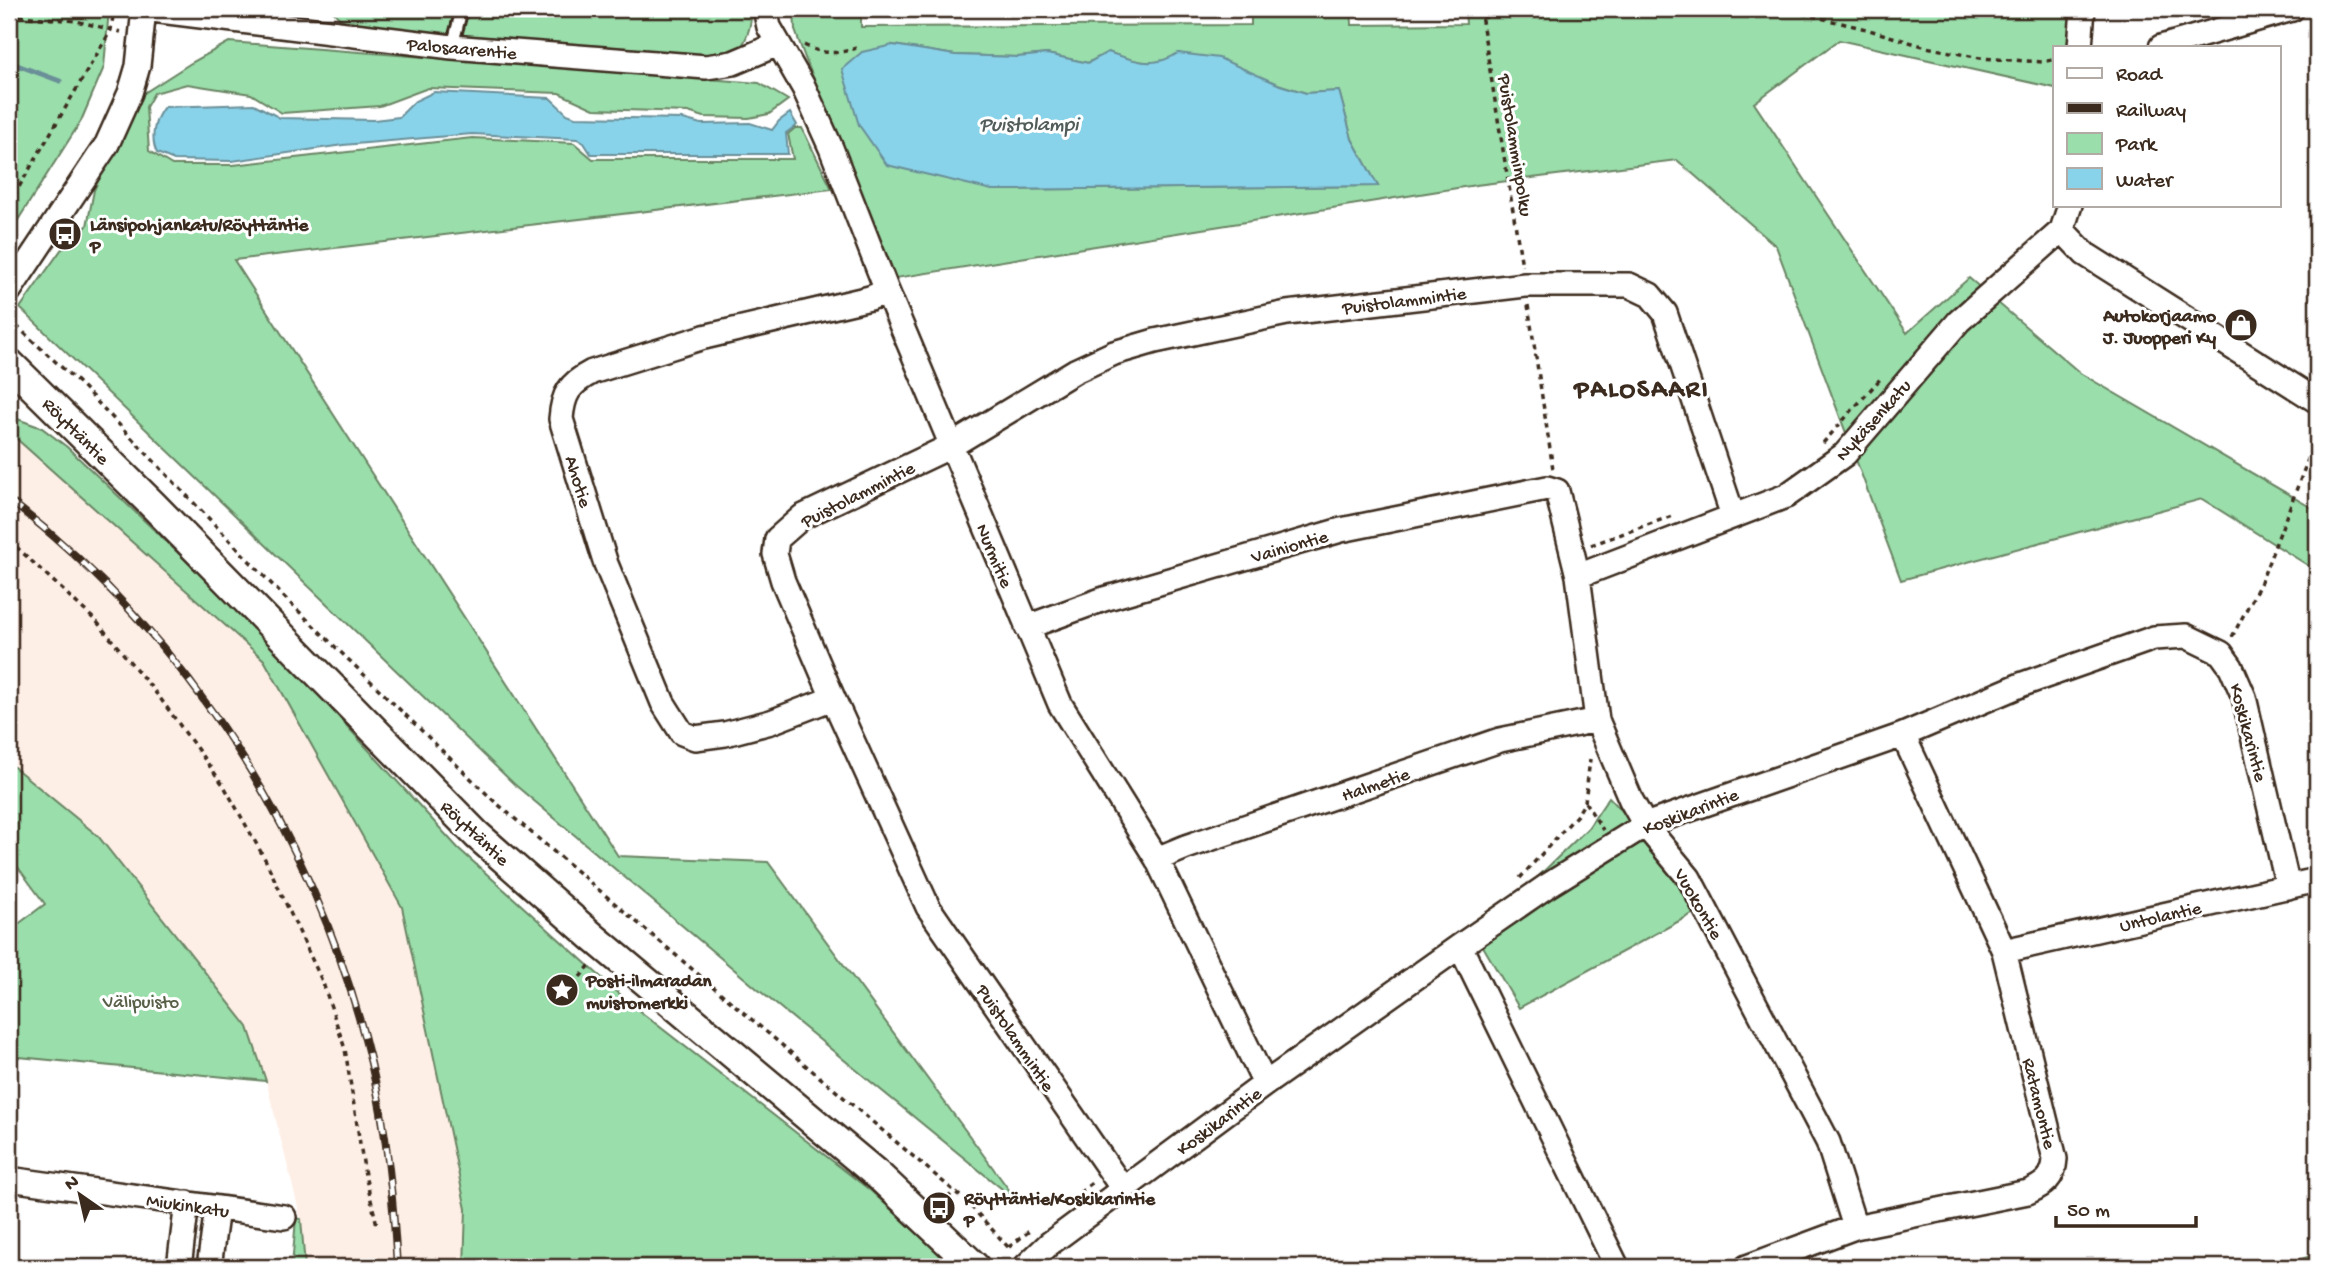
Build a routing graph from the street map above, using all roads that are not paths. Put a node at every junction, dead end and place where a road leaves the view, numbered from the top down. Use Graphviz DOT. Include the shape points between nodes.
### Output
graph roads {
  1 [pos="144,9"];
  2 [pos="462,9"];
  3 [pos="765,9"];
  4 [pos="2083,9"];
  5 [pos="2292,9"];
  6 [pos="778,44"];
  7 [pos="2080,46"];
  8 [pos="2164,46"];
  9 [pos="452,47"];
  10 [pos="2070,206"];
  11 [pos="2062,230"];
  12 [pos="9,291"];
  13 [pos="887,291"];
  14 [pos="9,363"];
  15 [pos="2317,401"];
  16 [pos="951,446"];
  17 [pos="1552,489"];
  18 [pos="1733,516"];
  19 [pos="1578,576"];
  20 [pos="1027,627"];
  21 [pos="833,698"];
  22 [pos="1597,720"];
  23 [pos="1903,735"];
  24 [pos="1645,825"];
  25 [pos="1157,859"];
  26 [pos="2317,880"];
  27 [pos="2288,887"];
  28 [pos="1460,946"];
  29 [pos="2004,951"];
  30 [pos="1265,1084"];
  31 [pos="9,1180"];
  32 [pos="1123,1189"];
  33 [pos="187,1203"];
  34 [pos="217,1208"];
  35 [pos="284,1217"];
  36 [pos="1855,1227"];
  37 [pos="179,1267"];
  38 [pos="209,1267"];
  39 [pos="975,1267"];
  40 [pos="1026,1267"];
  41 [pos="1617,1267"];
  42 [pos="1747,1267"];
  1 -- 9 [label="street, Palosaarentie"];
  1 -- 12 [label="street" via="138,66 107,144"];
  2 -- 9 [label="lane"];
  3 -- 6 [label="street, Nurmitie"];
  4 -- 7 [label="street"];
  5 -- 8 [label="street"];
  6 -- 9 [label="street, Palosaarentie" via="733,63 706,67"];
  6 -- 13 [label="street, Nurmitie" via="831,148"];
  10 -- 11 [label="street"];
  11 -- 15 [label="street" via="2085,254"];
  11 -- 18 [label="street, Nykäsenkatu" via="1959,321 1845,454 1786,496"];
  13 -- 16 [label="street, Nurmitie"];
  13 -- 21 [label="street, Ahotie" via="704,337 592,372 569,388 562,402 561,419 606,565 663,703 682,733 695,738 725,734"];
  14 -- 39 [label="street, Röyttäntie" via="477,835 880,1177"];
  16 -- 18 [label="street, Puistolammintie" via="1075,371 1155,341 1287,313 1525,285 1629,285 1650,295 1665,313"];
  16 -- 20 [label="street, Nurmitie"];
  16 -- 21 [label="street, Puistolammintie" via="802,517 777,539 775,554 783,581"];
  17 -- 19 [label="street, Vuokontie"];
  17 -- 20 [label="street, Vainiontie" via="1341,530 1104,598"];
  18 -- 19 [label="street, Nykäsenkatu"];
  19 -- 22 [label="street, Vuokontie"];
  20 -- 25 [label="street, Nurmitie" via="1060,704"];
  21 -- 32 [label="street, Puistolammintie" via="928,907"];
  22 -- 24 [label="street, Vuokontie"];
  22 -- 25 [label="street, Halmetie" via="1500,740"];
  23 -- 24 [label="street, Koskikarintie"];
  23 -- 27 [label="street, Koskikarintie" via="2023,684 2154,638 2186,636 2221,653 2244,697"];
  23 -- 29 [label="street, Ratamontie"];
  24 -- 28 [label="street, Koskikarintie"];
  24 -- 36 [label="street, Vuokontie" via="1689,878 1822,1130"];
  25 -- 30 [label="street, Nurmitie"];
  26 -- 27 [label="street, Untolantie"];
  27 -- 29 [label="street, Untolantie"];
  28 -- 30 [label="street, Koskikarintie"];
  28 -- 41 [label="street"];
  29 -- 36 [label="street, Ratamontie" via="2055,1159 2049,1180 2028,1192"];
  30 -- 32 [label="street, Koskikarintie"];
  31 -- 33 [label="street, Miukinkatu"];
  32 -- 40 [label="street, Koskikarintie" via="1049,1244"];
  33 -- 34 [label="street, Miukinkatu"];
  33 -- 37 [label="street"];
  34 -- 35 [label="street, Miukinkatu"];
  34 -- 38 [label="street"];
  36 -- 42 [label="street, Ratamontie"];
}
